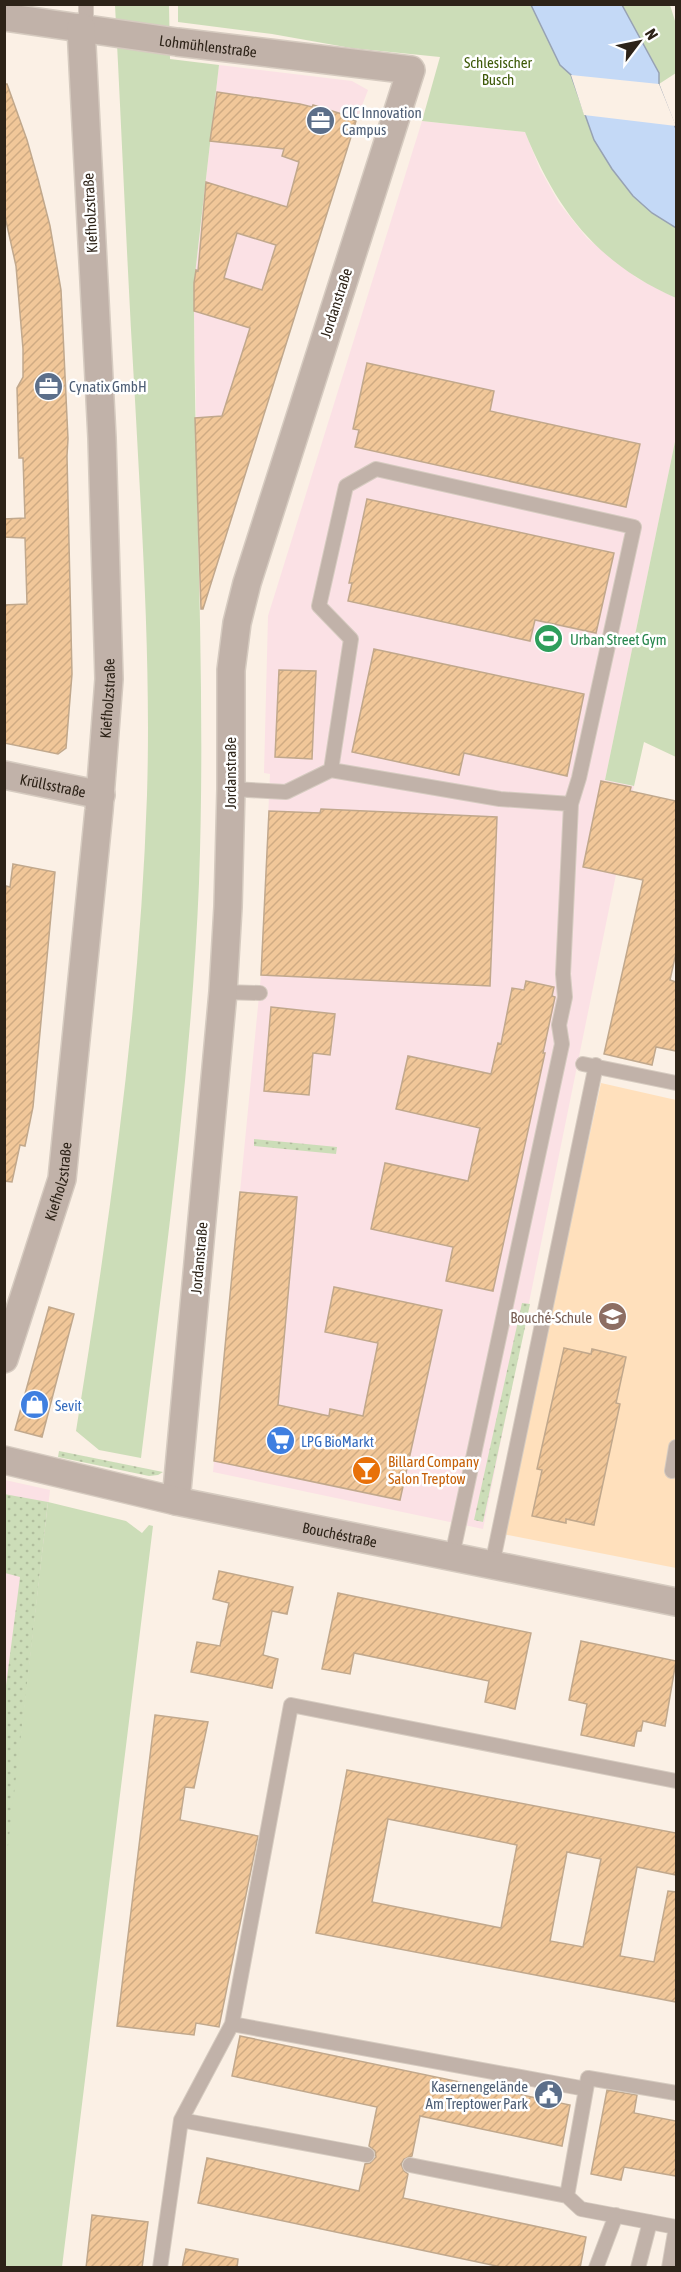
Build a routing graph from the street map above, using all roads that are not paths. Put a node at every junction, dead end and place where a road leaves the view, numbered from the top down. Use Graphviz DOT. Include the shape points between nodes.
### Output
graph roads {
  1 [pos="84,16"];
  2 [pos="4,18"];
  3 [pos="411,70"];
  4 [pos="331,770"];
  5 [pos="4,775"];
  6 [pos="231,789"];
  7 [pos="101,795"];
  8 [pos="571,804"];
  9 [pos="223,992"];
  10 [pos="260,993"];
  11 [pos="676,1083"];
  12 [pos="4,1359"];
  13 [pos="676,1447"];
  14 [pos="4,1460"];
  15 [pos="672,1471"];
  16 [pos="176,1501"];
  17 [pos="452,1557"];
  18 [pos="492,1565"];
  19 [pos="676,1602"];
  20 [pos="676,1780"];
  21 [pos="232,2025"];
  22 [pos="586,2089"];
  23 [pos="676,2093"];
  24 [pos="182,2120"];
  25 [pos="367,2155"];
  26 [pos="410,2165"];
  27 [pos="567,2196"];
  28 [pos="616,2215"];
  29 [pos="651,2222"];
  30 [pos="676,2227"];
  31 [pos="160,2268"];
  32 [pos="596,2268"];
  33 [pos="638,2268"];
  34 [pos="669,2268"];
  1 -- 2 [label="street, Lohmühlenstraße"];
  1 -- 3 [label="street, Lohmühlenstraße" via="177,42"];
  1 -- 7 [label="street, Kiefholzstraße" via="109,679"];
  3 -- 6 [label="street, Jordanstraße" via="240,613 231,670"];
  4 -- 6 [label="lane" via="285,792"];
  4 -- 8 [label="lane" via="500,799"];
  4 -- 8 [label="lane" via="351,639 319,606 346,486 376,469 634,527"];
  5 -- 7 [label="street, Krüllsstraße"];
  6 -- 9 [label="street, Jordanstraße"];
  7 -- 12 [label="street, Kiefholzstraße" via="62,1179"];
  8 -- 17 [label="lane" via="565,997 559,1025 562,1044"];
  9 -- 10 [label="lane"];
  9 -- 16 [label="street, Jordanstraße"];
  11 -- 18 [label="lane" via="590,1064"];
  13 -- 15 [label="lane"];
  14 -- 16 [label="street, Bouchéstraße"];
  16 -- 17 [label="street, Bouchéstraße"];
  17 -- 18 [label="street, Bouchéstraße"];
  18 -- 19 [label="street, Bouchéstraße"];
  20 -- 21 [label="lane" via="291,1705"];
  21 -- 22 [label="lane"];
  21 -- 24 [label="lane"];
  22 -- 23 [label="lane" via="588,2078"];
  22 -- 27 [label="lane"];
  24 -- 25 [label="lane"];
  24 -- 31 [label="lane"];
  26 -- 27 [label="lane"];
  27 -- 28 [label="lane" via="581,2209"];
  28 -- 29 [label="lane"];
  28 -- 32 [label="lane"];
  29 -- 30 [label="lane"];
  29 -- 33 [label="lane"];
  30 -- 34 [label="lane"];
}
